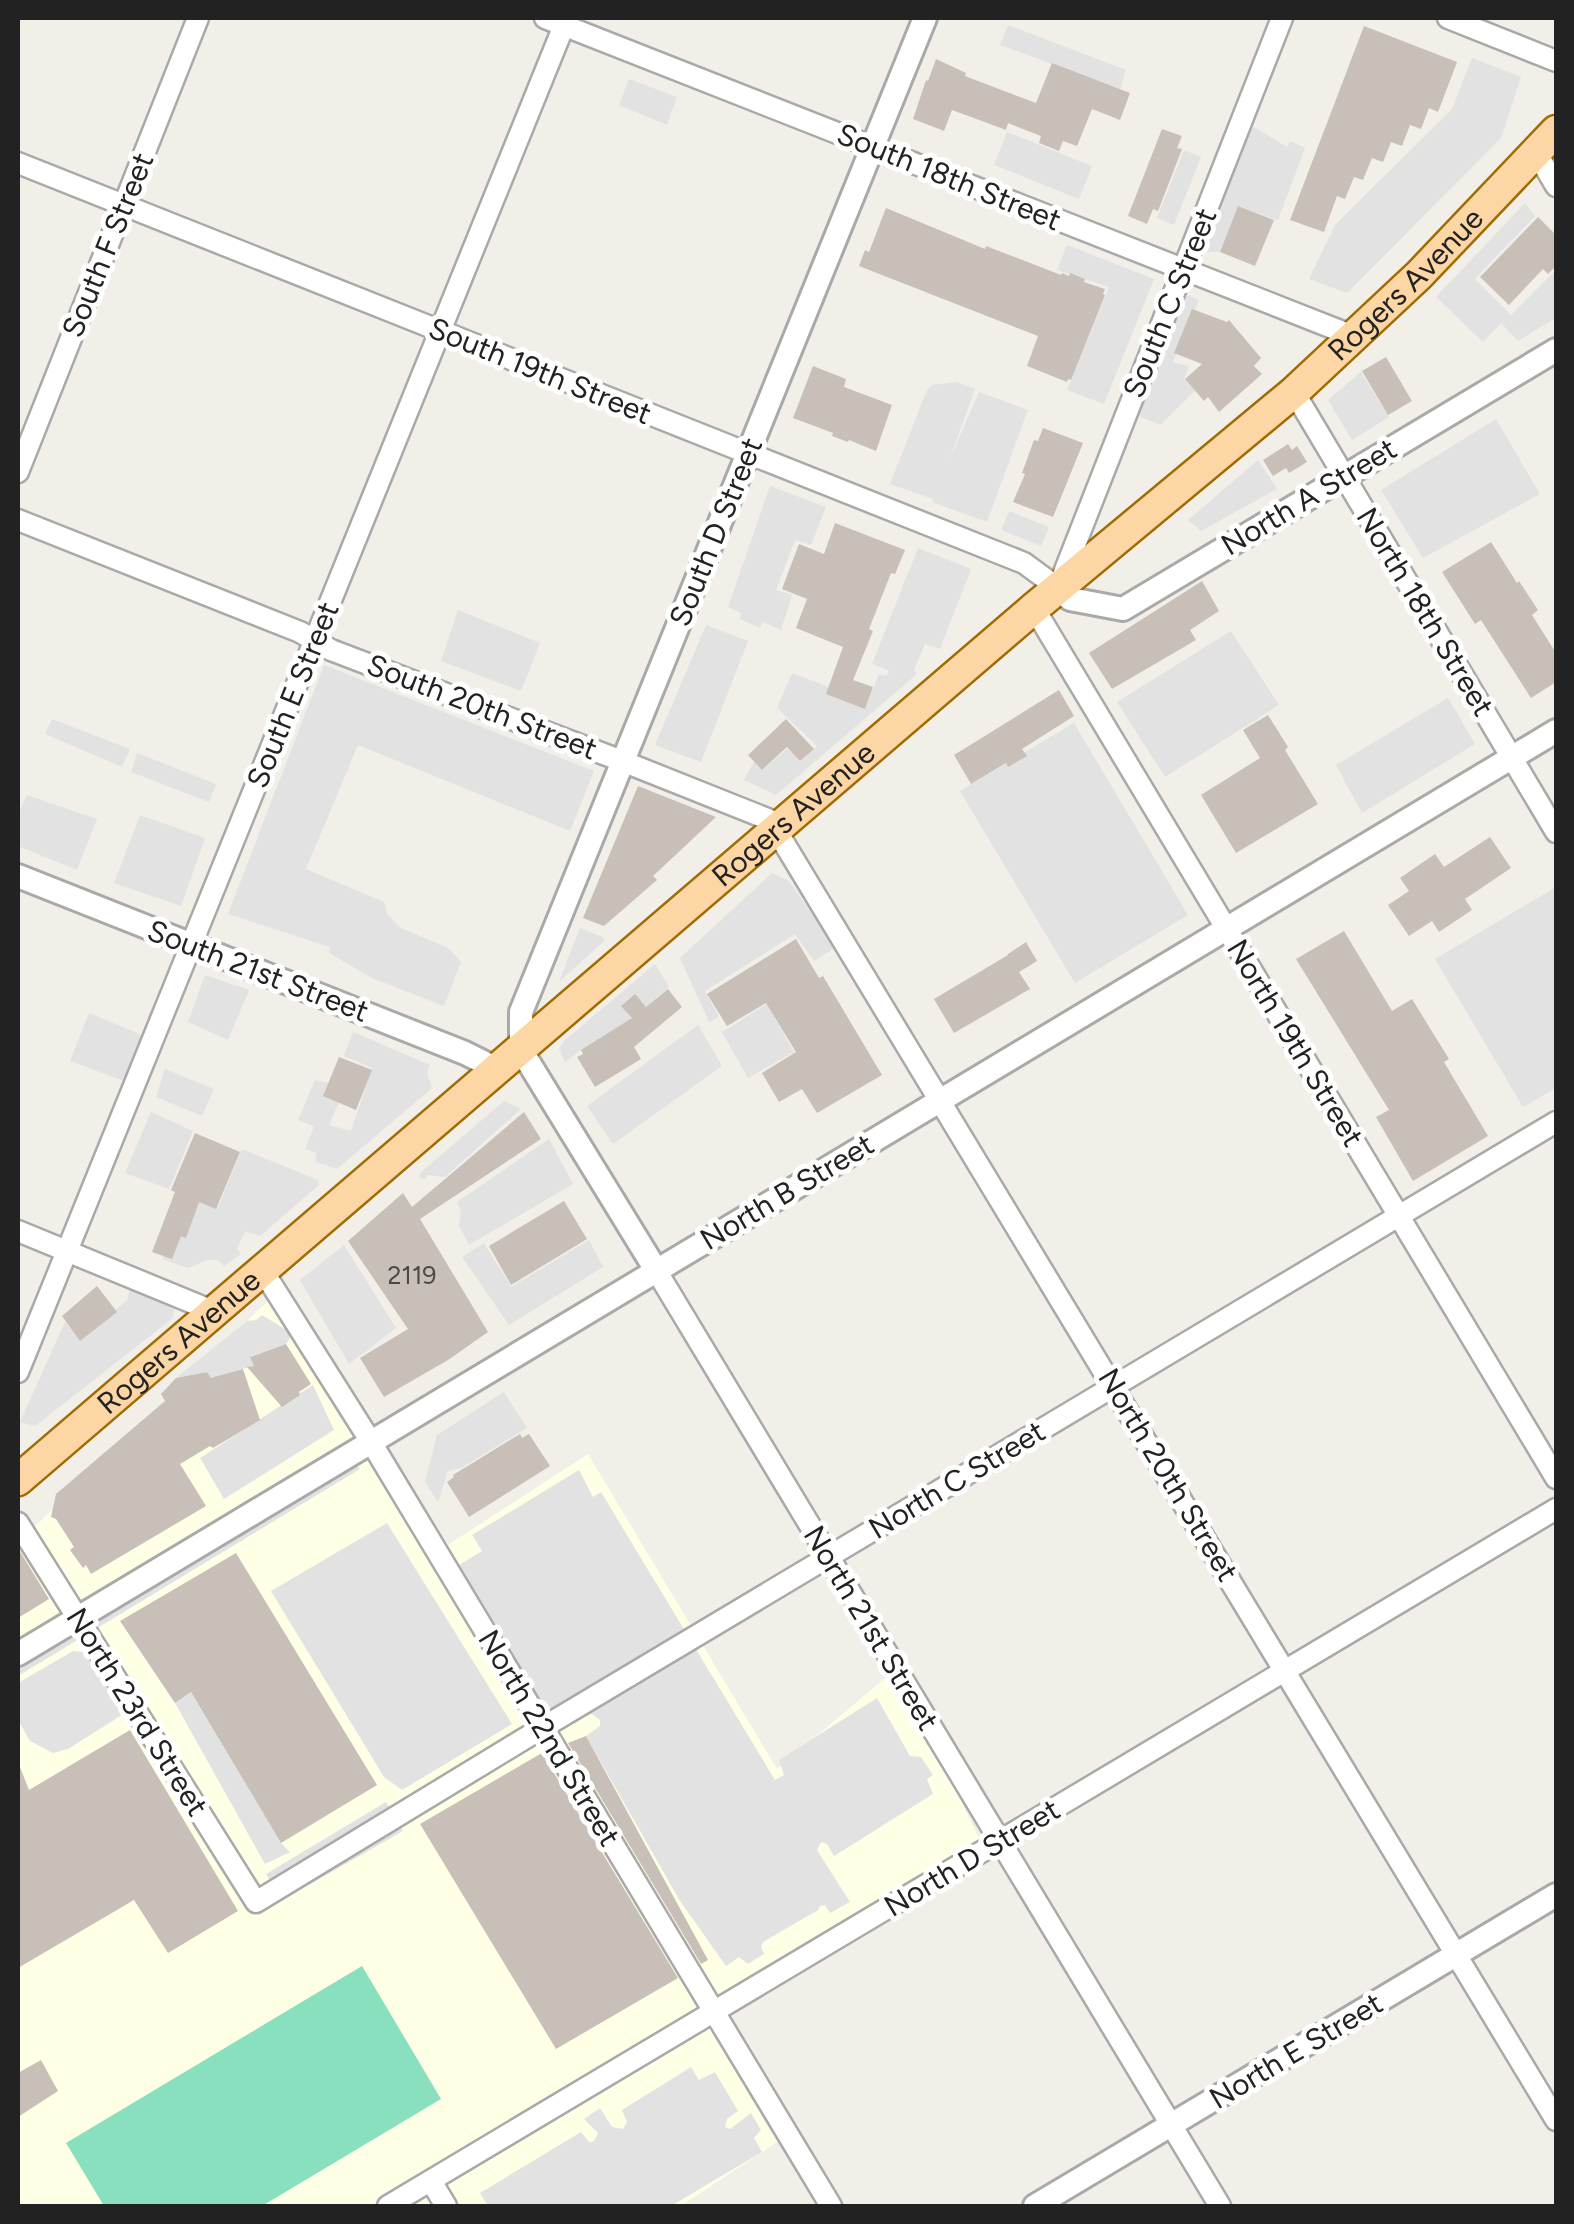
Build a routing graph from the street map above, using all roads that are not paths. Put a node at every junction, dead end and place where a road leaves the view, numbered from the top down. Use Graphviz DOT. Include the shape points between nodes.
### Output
graph roads {
  1 [pos="198,18"];
  2 [pos="925,18"];
  3 [pos="1282,18"];
  4 [pos="1448,18"];
  5 [pos="559,20"];
  6 [pos="1556,61"];
  7 [pos="1546,142"];
  8 [pos="874,147"];
  9 [pos="18,164"];
  10 [pos="1556,186"];
  11 [pos="123,205"];
  12 [pos="1183,269"];
  13 [pos="440,332"];
  14 [pos="1353,336"];
  15 [pos="1556,350"];
  16 [pos="1294,392"];
  17 [pos="748,454"];
  18 [pos="18,472"];
  19 [pos="1344,476"];
  20 [pos="18,520"];
  21 [pos="1058,588"];
  22 [pos="1034,608"];
  23 [pos="315,641"];
  24 [pos="1556,731"];
  25 [pos="1512,758"];
  26 [pos="622,760"];
  27 [pos="776,830"];
  28 [pos="1556,832"];
  29 [pos="18,876"];
  30 [pos="1226,929"];
  31 [pos="190,946"];
  32 [pos="509,1060"];
  33 [pos="940,1099"];
  34 [pos="1556,1122"];
  35 [pos="1399,1216"];
  36 [pos="18,1231"];
  37 [pos="65,1252"];
  38 [pos="656,1270"];
  39 [pos="263,1271"];
  40 [pos="216,1312"];
  41 [pos="18,1372"];
  42 [pos="1114,1386"];
  43 [pos="371,1442"];
  44 [pos="1556,1478"];
  45 [pos="18,1480"];
  46 [pos="1556,1510"];
  47 [pos="18,1523"];
  48 [pos="828,1557"];
  49 [pos="78,1618"];
  50 [pos="18,1654"];
  51 [pos="1286,1672"];
  52 [pos="542,1728"];
  53 [pos="999,1842"];
  54 [pos="1556,1895"];
  55 [pos="256,1902"];
  56 [pos="1457,1954"];
  57 [pos="715,2012"];
  58 [pos="1556,2120"];
  59 [pos="1171,2125"];
  60 [pos="431,2181"];
  61 [pos="388,2206"];
  62 [pos="446,2206"];
  63 [pos="831,2206"];
  64 [pos="1035,2206"];
  65 [pos="1220,2206"];
  1 -- 11 [label="street, South F Street"];
  2 -- 8 [label="street, South D Street"];
  3 -- 12 [label="street, South C Street"];
  4 -- 6 [label="street"];
  5 -- 8 [label="street, South 18th Street"];
  5 -- 13 [label="street, South E Street"];
  7 -- 10 [label="street"];
  7 -- 14 [label="main road, Rogers Avenue"];
  8 -- 12 [label="street, South 18th Street"];
  8 -- 17 [label="street, South D Street"];
  9 -- 11 [label="street, South 19th Street"];
  11 -- 13 [label="street, South 19th Street"];
  11 -- 18 [label="street, South F Street"];
  12 -- 14 [label="street, South 18th Street"];
  12 -- 21 [label="street, South C Street"];
  13 -- 17 [label="street, South 19th Street"];
  13 -- 23 [label="street, South E Street"];
  14 -- 16 [label="main road, Rogers Avenue"];
  15 -- 19 [label="street, North A Street"];
  16 -- 19 [label="street, North 18th Street"];
  16 -- 21 [label="main road, Rogers Avenue"];
  17 -- 21 [label="street, South 19th Street" via="1024,562"];
  17 -- 26 [label="street, South D Street"];
  19 -- 21 [label="street, North A Street" via="1123,609 1070,599"];
  19 -- 25 [label="street, North 18th Street"];
  20 -- 23 [label="street, South 20th Street"];
  21 -- 22 [label="main road, Rogers Avenue"];
  22 -- 27 [label="main road, Rogers Avenue"];
  22 -- 30 [label="street, North 19th Street"];
  23 -- 26 [label="street, South 20th Street"];
  23 -- 31 [label="street, South E Street"];
  24 -- 25 [label="street, North B Street"];
  25 -- 28 [label="street, North 18th Street"];
  25 -- 30 [label="street, North B Street"];
  26 -- 27 [label="street, South 20th Street" via="770,820"];
  26 -- 32 [label="street, South D Street" via="520,1012"];
  27 -- 32 [label="main road, Rogers Avenue"];
  27 -- 33 [label="street, North 20th Street"];
  29 -- 31 [label="street, South 21st Street"];
  30 -- 33 [label="street, North B Street"];
  30 -- 35 [label="street, North 19th Street"];
  31 -- 32 [label="street, South 21st Street" via="465,1053"];
  31 -- 37 [label="street, South E Street"];
  32 -- 38 [label="street, North 21st Street"];
  32 -- 39 [label="main road, Rogers Avenue"];
  33 -- 38 [label="street, North B Street"];
  33 -- 42 [label="street, North 20th Street"];
  34 -- 35 [label="street, North C Street"];
  35 -- 42 [label="street, North C Street"];
  35 -- 44 [label="street, North 19th Street"];
  36 -- 37 [label="street"];
  37 -- 40 [label="street"];
  37 -- 41 [label="street, South E Street"];
  38 -- 43 [label="street, North B Street"];
  38 -- 48 [label="street, North 21st Street"];
  39 -- 40 [label="main road, Rogers Avenue"];
  39 -- 43 [label="street, North 22nd Street"];
  40 -- 45 [label="main road, Rogers Avenue"];
  42 -- 48 [label="street, North C Street"];
  42 -- 51 [label="street, North 20th Street"];
  43 -- 49 [label="street, North B Street"];
  43 -- 52 [label="street, North 22nd Street"];
  46 -- 51 [label="street, North D Street"];
  47 -- 49 [label="street, North 23rd Street"];
  48 -- 52 [label="street, North C Street"];
  48 -- 53 [label="street, North 21st Street"];
  49 -- 50 [label="street, North B Street"];
  49 -- 55 [label="street, North 23rd Street"];
  51 -- 53 [label="street, North D Street"];
  51 -- 56 [label="street, North 20th Street"];
  52 -- 55 [label="street, North C Street"];
  52 -- 57 [label="street, North 22nd Street"];
  53 -- 57 [label="street, North D Street"];
  53 -- 59 [label="street, North 21st Street"];
  54 -- 56 [label="street, North E Street"];
  56 -- 58 [label="street, North 20th Street"];
  56 -- 59 [label="street, North E Street"];
  57 -- 60 [label="street, North D Street"];
  57 -- 63 [label="street, North 22nd Street"];
  59 -- 64 [label="street, North E Street"];
  59 -- 65 [label="street, North 21st Street"];
  60 -- 61 [label="street, North D Street"];
  60 -- 62 [label="street"];
}
